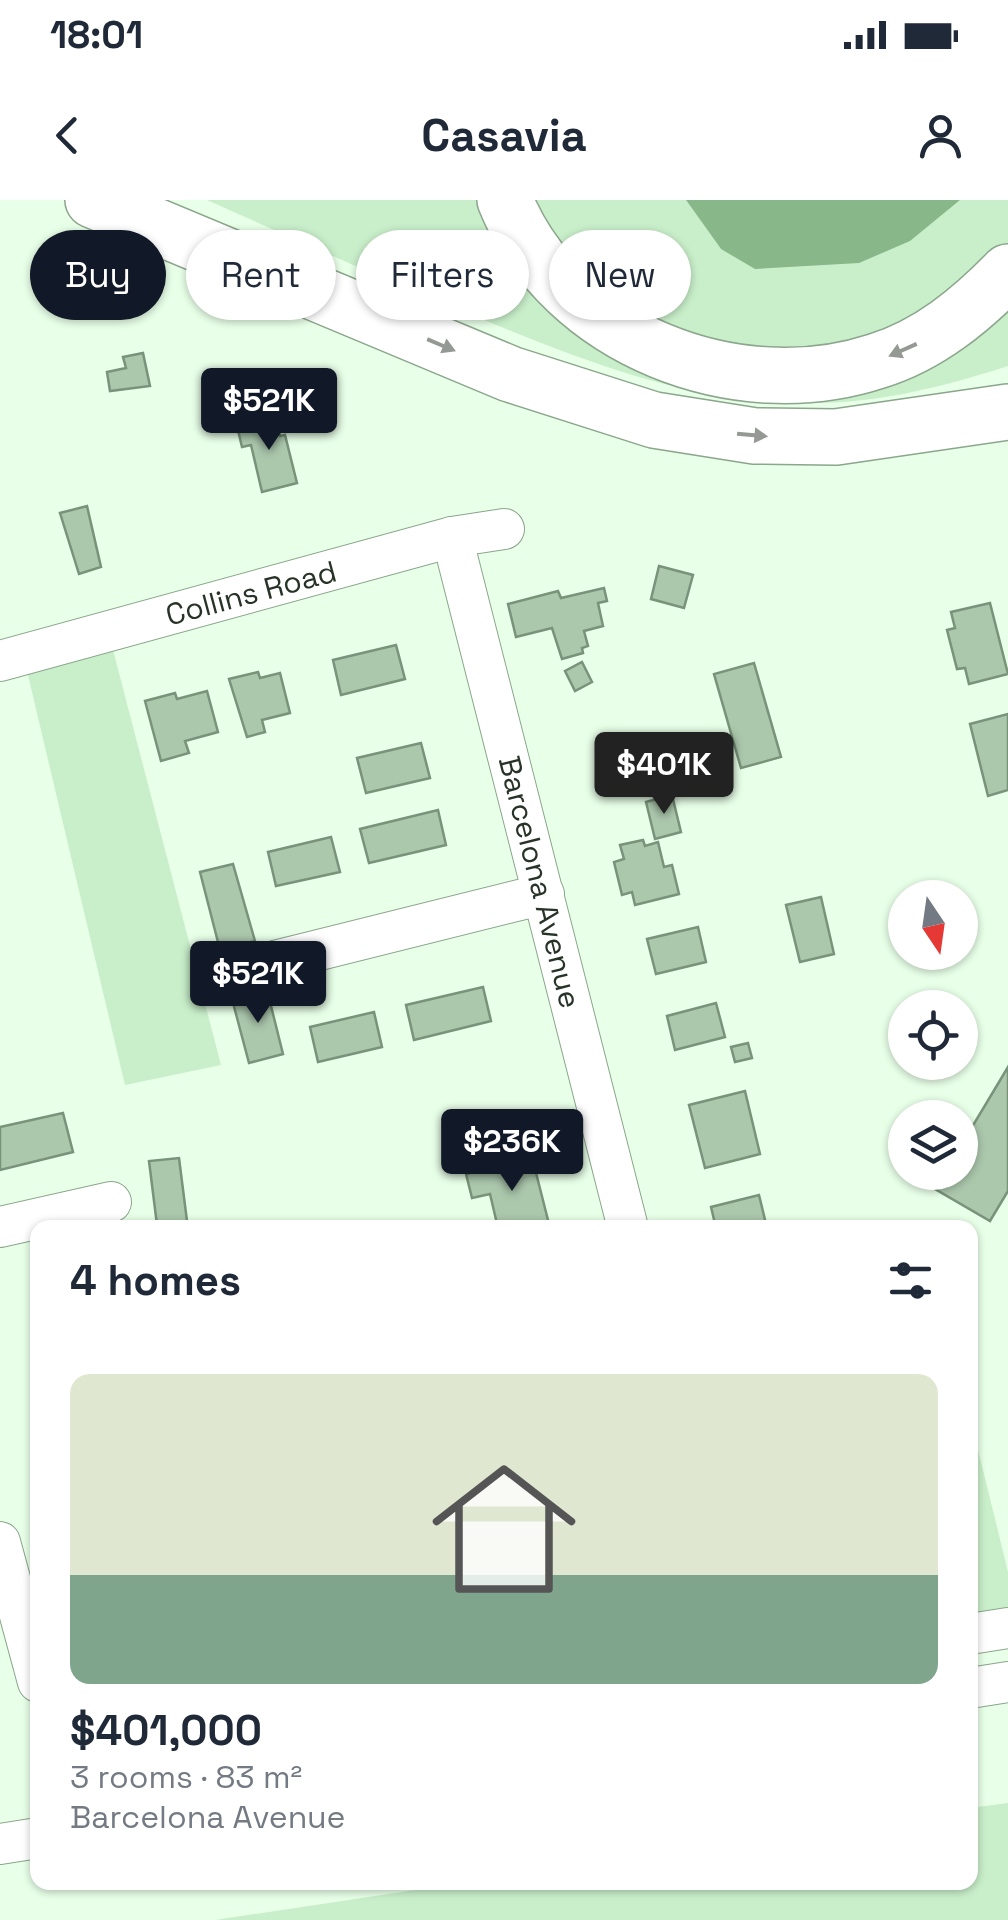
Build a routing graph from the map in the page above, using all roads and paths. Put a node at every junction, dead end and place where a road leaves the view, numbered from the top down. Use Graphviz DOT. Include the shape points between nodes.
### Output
graph roads {
  1 [pos="93,200"];
  2 [pos="505,200"];
  3 [pos="1008,272"];
  4 [pos="998,408"];
  5 [pos="504,529"];
  6 [pos="452,538"];
  7 [pos="0,661"];
  8 [pos="544,894"];
  9 [pos="275,961"];
  10 [pos="111,1202"];
  11 [pos="34,1220"];
  12 [pos="626,1220"];
  13 [pos="30,1221"];
  14 [pos="0,1228"];
  15 [pos="0,1542"];
  16 [pos="1008,1628"];
  17 [pos="978,1633"];
  18 [pos="30,1653"];
  19 [pos="1008,1682"];
  20 [pos="978,1687"];
  21 [pos="30,1839"];
  22 [pos="0,1844"];
  1 -- 4 [label="highway, one-way" via="510,374 654,420 755,436 836,437"];
  3 -- 2 [label="highway, one-way" via="925,340 877,361 784,377 706,367 634,340 591,310 539,256"];
  5 -- 6 [label="street, Collins Road"];
  6 -- 7 [label="street, Collins Road"];
  6 -- 8 [label="street, Barcelona Avenue"];
  8 -- 9 [label="street"];
  8 -- 12 [label="street, Barcelona Avenue"];
  10 -- 11 [label="street"];
  13 -- 14 [label="street"];
  15 -- 18 [label="street"];
  16 -- 17 [label="street"];
  19 -- 20 [label="street"];
  21 -- 22 [label="street"];
}
